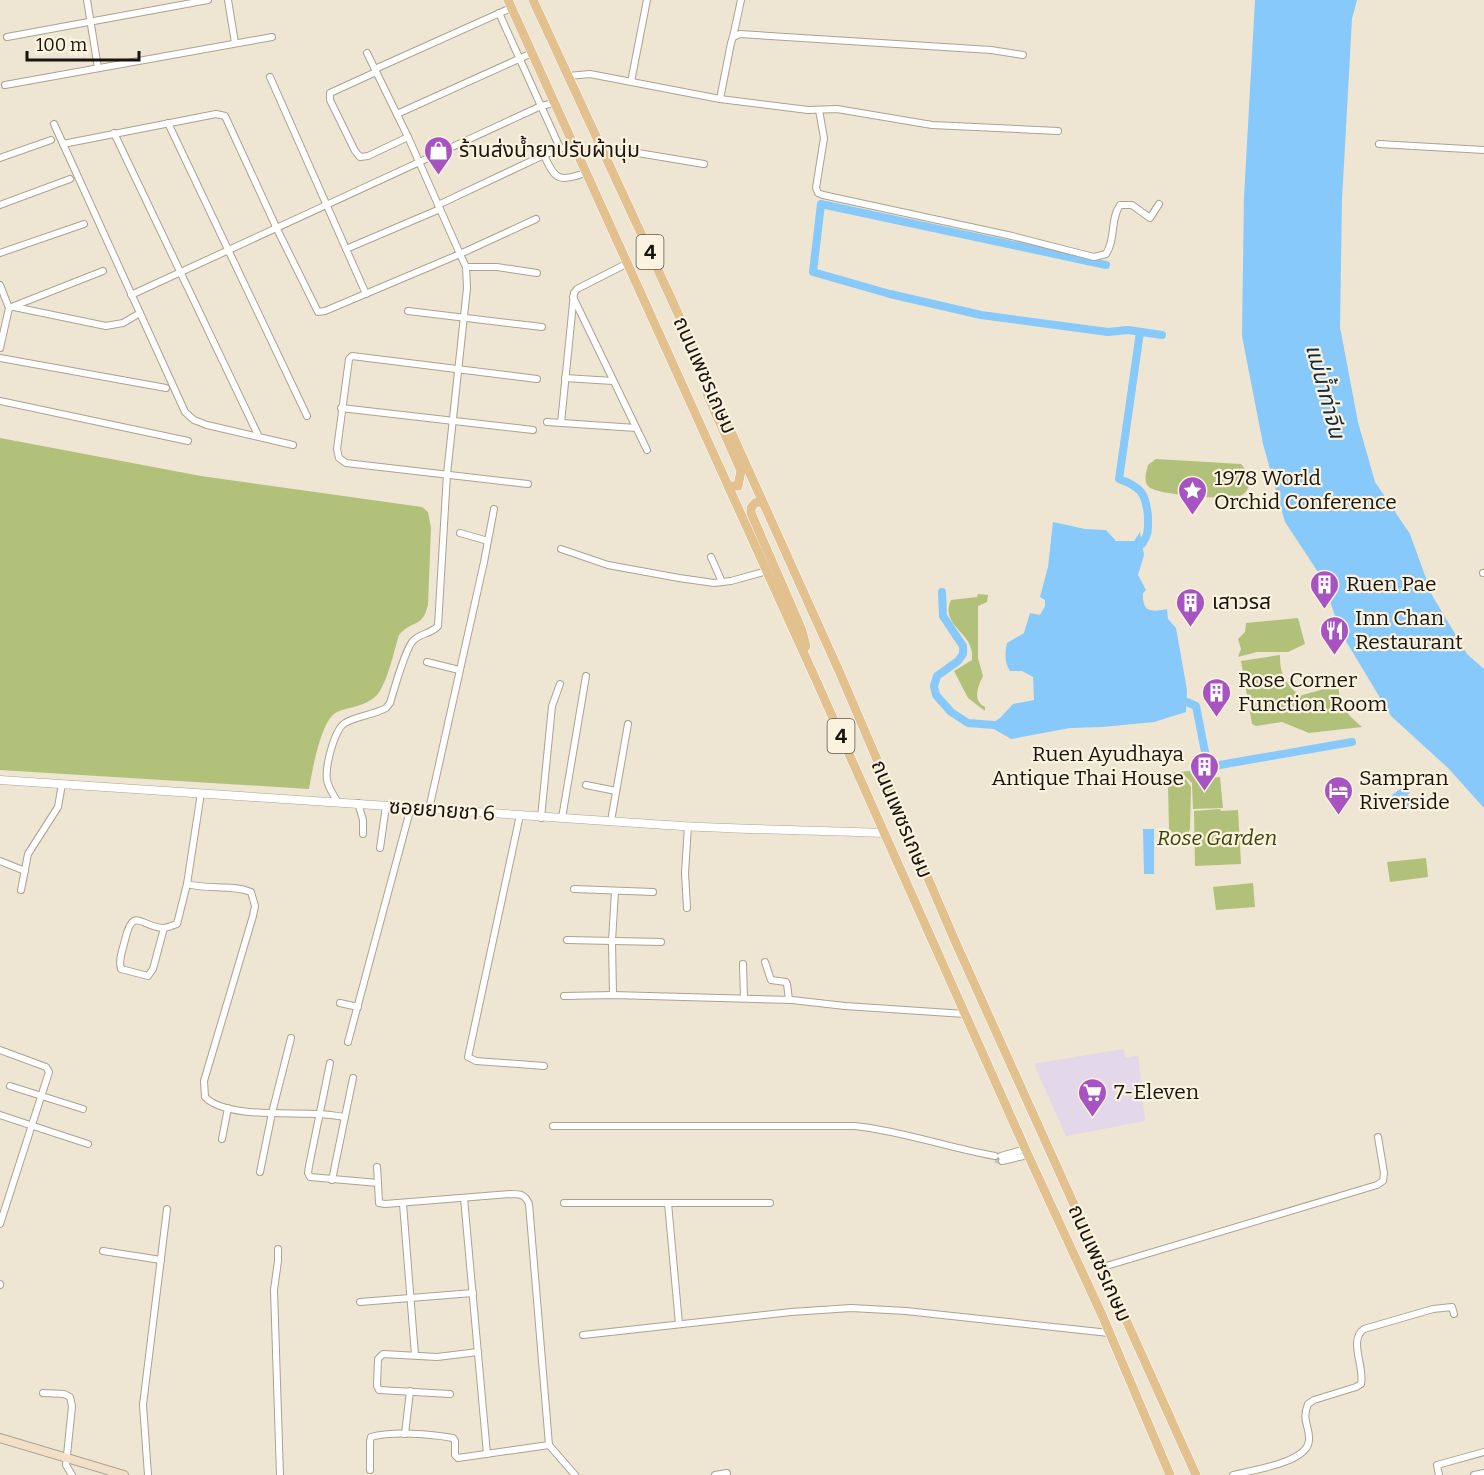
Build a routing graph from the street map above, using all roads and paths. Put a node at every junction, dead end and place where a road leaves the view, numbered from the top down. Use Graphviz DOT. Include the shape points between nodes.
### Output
graph roads {
  1 [pos="87,0"];
  2 [pos="208,0"];
  3 [pos="228,0"];
  4 [pos="533,0"];
  5 [pos="647,0"];
  6 [pos="741,0"];
  7 [pos="510,4"];
  8 [pos="499,13"];
  9 [pos="90,21"];
  10 [pos="7,37"];
  11 [pos="272,37"];
  12 [pos="733,37"];
  13 [pos="236,43"];
  14 [pos="367,53"];
  15 [pos="532,53"];
  16 [pos="1023,55"];
  17 [pos="520,59"];
  18 [pos="98,68"];
  19 [pos="376,70"];
  20 [pos="568,76"];
  21 [pos="270,77"];
  22 [pos="630,82"];
  23 [pos="4,85"];
  24 [pos="720,99"];
  25 [pos="554,103"];
  26 [pos="541,106"];
  27 [pos="819,110"];
  28 [pos="397,114"];
  29 [pos="168,123"];
  30 [pos="54,124"];
  31 [pos="1058,130"];
  32 [pos="114,133"];
  33 [pos="408,137"];
  34 [pos="51,140"];
  35 [pos="63,144"];
  36 [pos="573,144"];
  37 [pos="1379,144"];
  38 [pos="560,148"];
  39 [pos="1484,150"];
  40 [pos="544,155"];
  41 [pos="605,155"];
  42 [pos="0,158"];
  43 [pos="419,163"];
  44 [pos="704,164"];
  45 [pos="586,172"];
  46 [pos="70,179"];
  47 [pos="0,204"];
  48 [pos="1159,204"];
  49 [pos="328,206"];
  50 [pos="439,207"];
  51 [pos="536,219"];
  52 [pos="84,225"];
  53 [pos="276,229"];
  54 [pos="346,249"];
  55 [pos="229,251"];
  56 [pos="0,253"];
  57 [pos="460,254"];
  58 [pos="628,263"];
  59 [pos="466,267"];
  60 [pos="103,271"];
  61 [pos="537,273"];
  62 [pos="180,274"];
  63 [pos="0,285"];
  64 [pos="366,294"];
  65 [pos="131,295"];
  66 [pos="573,297"];
  67 [pos="7,311"];
  68 [pos="408,311"];
  69 [pos="140,313"];
  70 [pos="463,318"];
  71 [pos="542,327"];
  72 [pos="0,348"];
  73 [pos="0,358"];
  74 [pos="458,368"];
  75 [pos="565,378"];
  76 [pos="537,379"];
  77 [pos="708,380"];
  78 [pos="614,381"];
  79 [pos="166,388"];
  80 [pos="0,401"];
  81 [pos="341,408"];
  82 [pos="307,416"];
  83 [pos="453,420"];
  84 [pos="547,422"];
  85 [pos="561,423"];
  86 [pos="636,428"];
  87 [pos="533,430"];
  88 [pos="258,435"];
  89 [pos="188,441"];
  90 [pos="293,445"];
  91 [pos="647,450"];
  92 [pos="447,474"];
  93 [pos="528,484"];
  94 [pos="729,486"];
  95 [pos="762,502"];
  96 [pos="494,509"];
  97 [pos="460,533"];
  98 [pos="488,541"];
  99 [pos="561,549"];
  100 [pos="711,558"];
  101 [pos="767,571"];
  102 [pos="722,582"];
  103 [pos="803,650"];
  104 [pos="427,662"];
  105 [pos="459,670"];
  106 [pos="586,676"];
  107 [pos="560,684"];
  108 [pos="628,724"];
  109 [pos="0,780"];
  110 [pos="62,784"];
  111 [pos="586,785"];
  112 [pos="616,791"];
  113 [pos="201,793"];
  114 [pos="337,801"];
  115 [pos="358,803"];
  116 [pos="386,806"];
  117 [pos="411,807"];
  118 [pos="429,809"];
  119 [pos="520,815"];
  120 [pos="541,818"];
  121 [pos="562,818"];
  122 [pos="611,821"];
  123 [pos="688,826"];
  124 [pos="885,833"];
  125 [pos="363,834"];
  126 [pos="380,848"];
  127 [pos="0,861"];
  128 [pos="25,871"];
  129 [pos="187,884"];
  130 [pos="574,889"];
  131 [pos="21,890"];
  132 [pos="615,891"];
  133 [pos="653,892"];
  134 [pos="687,908"];
  135 [pos="164,928"];
  136 [pos="567,940"];
  137 [pos="612,941"];
  138 [pos="661,942"];
  139 [pos="765,962"];
  140 [pos="743,964"];
  141 [pos="613,995"];
  142 [pos="564,996"];
  143 [pos="744,998"];
  144 [pos="789,1000"];
  145 [pos="340,1003"];
  146 [pos="358,1007"];
  147 [pos="966,1014"];
  148 [pos="291,1038"];
  149 [pos="348,1042"];
  150 [pos="0,1050"];
  151 [pos="330,1063"];
  152 [pos="544,1066"];
  153 [pos="354,1078"];
  154 [pos="10,1086"];
  155 [pos="42,1096"];
  156 [pos="228,1108"];
  157 [pos="83,1109"];
  158 [pos="272,1113"];
  159 [pos="0,1114"];
  160 [pos="320,1114"];
  161 [pos="345,1117"];
  162 [pos="32,1125"];
  163 [pos="553,1126"];
  164 [pos="1378,1137"];
  165 [pos="222,1139"];
  166 [pos="88,1144"];
  167 [pos="1026,1152"];
  168 [pos="377,1167"];
  169 [pos="260,1172"];
  170 [pos="332,1180"];
  171 [pos="378,1183"];
  172 [pos="464,1198"];
  173 [pos="564,1203"];
  174 [pos="668,1203"];
  175 [pos="770,1203"];
  176 [pos="403,1204"];
  177 [pos="167,1209"];
  178 [pos="0,1224"];
  179 [pos="278,1249"];
  180 [pos="103,1251"];
  181 [pos="161,1260"];
  182 [pos="1103,1267"];
  183 [pos="473,1293"];
  184 [pos="409,1298"];
  185 [pos="360,1302"];
  186 [pos="1454,1314"];
  187 [pos="679,1324"];
  188 [pos="1109,1333"];
  189 [pos="582,1335"];
  190 [pos="478,1352"];
  191 [pos="415,1355"];
  192 [pos="410,1391"];
  193 [pos="43,1393"];
  194 [pos="450,1394"];
  195 [pos="405,1434"];
  196 [pos="0,1438"];
  197 [pos="549,1445"];
  198 [pos="1484,1452"];
  199 [pos="487,1454"];
  200 [pos="67,1458"];
  201 [pos="370,1470"];
  202 [pos="727,1473"];
  203 [pos="1484,1473"];
  204 [pos="118,1474"];
  205 [pos="72,1475"];
  206 [pos="148,1475"];
  207 [pos="280,1475"];
  208 [pos="575,1475"];
  209 [pos="715,1475"];
  210 [pos="1170,1475"];
  211 [pos="1196,1475"];
  212 [pos="1233,1475"];
  213 [pos="1439,1475"];
  214 [pos="1474,1475"];
  1 -- 9 [label="street"];
  2 -- 9 [label="street"];
  3 -- 13 [label="street"];
  4 -- 20 [label="main road, ถนนเพชรเกษม / 4"];
  5 -- 22 [label="street"];
  6 -- 12 [label="street"];
  7 -- 8 [label="street"];
  7 -- 15 [label="main road, ถนนเพชรเกษม / 4"];
  8 -- 17 [label="street"];
  8 -- 19 [label="street"];
  9 -- 10 [label="street"];
  9 -- 18 [label="street"];
  11 -- 13 [label="street"];
  12 -- 16 [label="street" via="740,34"];
  12 -- 24 [label="street"];
  13 -- 18 [label="street"];
  14 -- 19 [label="street"];
  15 -- 17 [label="street"];
  15 -- 25 [label="main road, ถนนเพชรเกษม / 4"];
  17 -- 26 [label="street"];
  17 -- 28 [label="street"];
  18 -- 23 [label="street"];
  19 -- 28 [label="street"];
  19 -- 33 [label="street" via="329,96 355,151 360,157 368,156"];
  20 -- 22 [label="street" via="590,74"];
  20 -- 41 [label="main road, ถนนเพชรเกษม / 4"];
  21 -- 49 [label="street"];
  22 -- 24 [label="street"];
  24 -- 27 [label="street"];
  25 -- 26 [label="street"];
  25 -- 36 [label="main road, ถนนเพชรเกษม / 4"];
  26 -- 38 [label="street"];
  26 -- 43 [label="street"];
  27 -- 31 [label="street" via="837,109 932,125"];
  27 -- 48 [label="street" via="824,138 816,188 823,195 1094,257 1110,249 1120,205 1132,205 1150,218"];
  28 -- 33 [label="street"];
  29 -- 32 [label="street"];
  29 -- 53 [label="street" via="216,114 225,116"];
  29 -- 55 [label="street"];
  30 -- 35 [label="street"];
  32 -- 35 [label="street"];
  32 -- 62 [label="street"];
  33 -- 43 [label="street"];
  34 -- 42 [label="street"];
  35 -- 65 [label="street"];
  36 -- 38 [label="street"];
  36 -- 45 [label="main road, ถนนเพชรเกษม / 4"];
  37 -- 39 [label="street"];
  38 -- 40 [label="street"];
  40 -- 45 [label="street" via="557,177"];
  40 -- 50 [label="street"];
  41 -- 44 [label="street" via="632,152"];
  41 -- 77 [label="main road, ถนนเพชรเกษม / 4"];
  43 -- 49 [label="street"];
  43 -- 50 [label="street"];
  45 -- 58 [label="main road, ถนนเพชรเกษม / 4"];
  46 -- 47 [label="street"];
  49 -- 53 [label="street"];
  49 -- 54 [label="street"];
  50 -- 54 [label="street"];
  50 -- 57 [label="street"];
  51 -- 57 [label="street"];
  52 -- 56 [label="street"];
  53 -- 55 [label="street"];
  53 -- 64 [label="street" via="318,312"];
  54 -- 64 [label="street"];
  55 -- 62 [label="street"];
  55 -- 82 [label="street"];
  57 -- 59 [label="street"];
  57 -- 64 [label="street"];
  58 -- 66 [label="street" via="577,289"];
  58 -- 94 [label="main road, ถนนเพชรเกษม / 4"];
  59 -- 61 [label="street"];
  59 -- 70 [label="street"];
  60 -- 67 [label="street"];
  62 -- 65 [label="street"];
  62 -- 88 [label="street"];
  63 -- 67 [label="street"];
  65 -- 69 [label="street"];
  66 -- 75 [label="street"];
  66 -- 78 [label="street"];
  67 -- 69 [label="street" via="106,326 123,323"];
  67 -- 72 [label="street"];
  68 -- 70 [label="street"];
  69 -- 88 [label="street" via="185,412 194,420"];
  70 -- 71 [label="street"];
  70 -- 74 [label="street"];
  73 -- 79 [label="street"];
  74 -- 76 [label="street"];
  74 -- 81 [label="street" via="352,356"];
  74 -- 83 [label="street"];
  75 -- 78 [label="street"];
  75 -- 85 [label="street"];
  77 -- 94 [label="main road" via="707,394 741,471 738,486"];
  77 -- 95 [label="main road, ถนนเพชรเกษม / 4"];
  78 -- 86 [label="street"];
  80 -- 89 [label="street"];
  81 -- 83 [label="street"];
  81 -- 92 [label="street" via="337,455 342,461"];
  83 -- 87 [label="street"];
  83 -- 92 [label="street"];
  84 -- 85 [label="street"];
  85 -- 86 [label="street"];
  86 -- 91 [label="street"];
  88 -- 90 [label="street"];
  92 -- 93 [label="street"];
  92 -- 114 [label="street" via="438,626 411,642 386,708 344,723 339,729 326,775"];
  94 -- 101 [label="main road, ถนนเพชรเกษม / 4"];
  95 -- 103 [label="main road" via="755,503 751,513 801,628 806,646"];
  95 -- 182 [label="main road, ถนนเพชรเกษม / 4"];
  96 -- 98 [label="street"];
  97 -- 98 [label="street"];
  98 -- 105 [label="street"];
  99 -- 102 [label="street" via="608,565 679,579"];
  100 -- 102 [label="street"];
  101 -- 102 [label="street"];
  101 -- 103 [label="main road, ถนนเพชรเกษม / 4"];
  103 -- 124 [label="main road, ถนนเพชรเกษม / 4"];
  104 -- 105 [label="street"];
  105 -- 118 [label="street"];
  106 -- 121 [label="street"];
  107 -- 120 [label="street" via="552,706"];
  108 -- 112 [label="street"];
  109 -- 110 [label="street, ซอยยายชา 6"];
  110 -- 113 [label="street, ซอยยายชา 6"];
  110 -- 128 [label="street" via="57,807 31,848"];
  111 -- 112 [label="street"];
  112 -- 122 [label="street"];
  113 -- 114 [label="street, ซอยยายชา 6"];
  113 -- 129 [label="street"];
  114 -- 115 [label="street, ซอยยายชา 6"];
  115 -- 116 [label="street, ซอยยายชา 6"];
  115 -- 125 [label="street"];
  116 -- 117 [label="street, ซอยยายชา 6"];
  116 -- 126 [label="street"];
  117 -- 118 [label="street, ซอยยายชา 6"];
  117 -- 146 [label="street"];
  118 -- 119 [label="street, ซอยยายชา 6"];
  119 -- 120 [label="street, ซอยยายชา 6"];
  119 -- 152 [label="street" via="468,1057 476,1061"];
  120 -- 121 [label="street, ซอยยายชา 6"];
  121 -- 122 [label="street, ซอยยายชา 6"];
  122 -- 123 [label="street, ซอยยายชา 6"];
  123 -- 124 [label="street, ซอยยายชา 6"];
  123 -- 134 [label="street"];
  124 -- 147 [label="main road, ถนนเพชรเกษม / 4"];
  127 -- 128 [label="street"];
  128 -- 131 [label="street"];
  129 -- 135 [label="street" via="177,924"];
  129 -- 156 [label="street" via="242,888 254,898 239,969 204,1081 209,1102"];
  130 -- 132 [label="street"];
  132 -- 133 [label="street"];
  132 -- 137 [label="street"];
  135 -- 135 [label="street" via="148,976 121,969 132,921"];
  136 -- 137 [label="street"];
  137 -- 138 [label="street"];
  137 -- 141 [label="street"];
  139 -- 144 [label="street" via="771,980 788,984"];
  140 -- 143 [label="street"];
  141 -- 142 [label="street"];
  141 -- 143 [label="street"];
  143 -- 144 [label="street"];
  144 -- 147 [label="street"];
  145 -- 146 [label="street"];
  146 -- 149 [label="street"];
  147 -- 167 [label="main road, ถนนเพชรเกษม / 4"];
  148 -- 158 [label="street"];
  150 -- 155 [label="street" via="46,1067 49,1072"];
  151 -- 160 [label="street"];
  153 -- 161 [label="street"];
  154 -- 155 [label="street"];
  155 -- 157 [label="street"];
  155 -- 162 [label="street"];
  156 -- 158 [label="street"];
  156 -- 165 [label="street"];
  158 -- 160 [label="street"];
  158 -- 169 [label="street"];
  159 -- 162 [label="street"];
  160 -- 161 [label="street"];
  160 -- 170 [label="street" via="308,1173 310,1178"];
  161 -- 170 [label="street"];
  162 -- 166 [label="street"];
  162 -- 178 [label="street"];
  163 -- 167 [label="street" via="855,1126 998,1158"];
  164 -- 182 [label="street" via="1384,1173 1383,1181 1377,1185"];
  167 -- 188 [label="main road, ถนนเพชรเกษม / 4"];
  168 -- 171 [label="street"];
  170 -- 171 [label="street"];
  171 -- 176 [label="street" via="379,1203"];
  172 -- 176 [label="street"];
  172 -- 183 [label="street"];
  172 -- 197 [label="street" via="522,1194 527,1197"];
  173 -- 174 [label="street"];
  174 -- 175 [label="street"];
  174 -- 187 [label="street"];
  176 -- 184 [label="street"];
  177 -- 181 [label="street"];
  179 -- 207 [label="street" via="274,1290"];
  180 -- 181 [label="street"];
  181 -- 206 [label="street" via="143,1405"];
  182 -- 211 [label="main road, ถนนเพชรเกษม / 4"];
  183 -- 184 [label="street"];
  183 -- 190 [label="street"];
  184 -- 185 [label="street"];
  184 -- 191 [label="street"];
  186 -- 212 [label="street" via="1452,1307 1433,1309 1364,1329 1356,1338 1361,1384 1308,1404 1304,1420 1309,1434 1302,1454"];
  187 -- 188 [label="street" via="851,1308"];
  187 -- 189 [label="street"];
  188 -- 210 [label="main road, ถนนเพชรเกษม / 4"];
  190 -- 191 [label="street"];
  190 -- 199 [label="street"];
  191 -- 192 [label="street" via="383,1354 378,1359 379,1389"];
  192 -- 194 [label="street"];
  192 -- 195 [label="street"];
  193 -- 200 [label="street" via="70,1397"];
  195 -- 199 [label="street" via="453,1438 458,1458"];
  195 -- 201 [label="street" via="371,1437"];
  196 -- 200 [label="main road"];
  197 -- 199 [label="street"];
  197 -- 208 [label="street"];
  198 -- 213 [label="street" via="1437,1465"];
  200 -- 204 [label="main road"];
  200 -- 205 [label="street" via="66,1467"];
  202 -- 209 [label="street"];
  203 -- 214 [label="street"];
}
